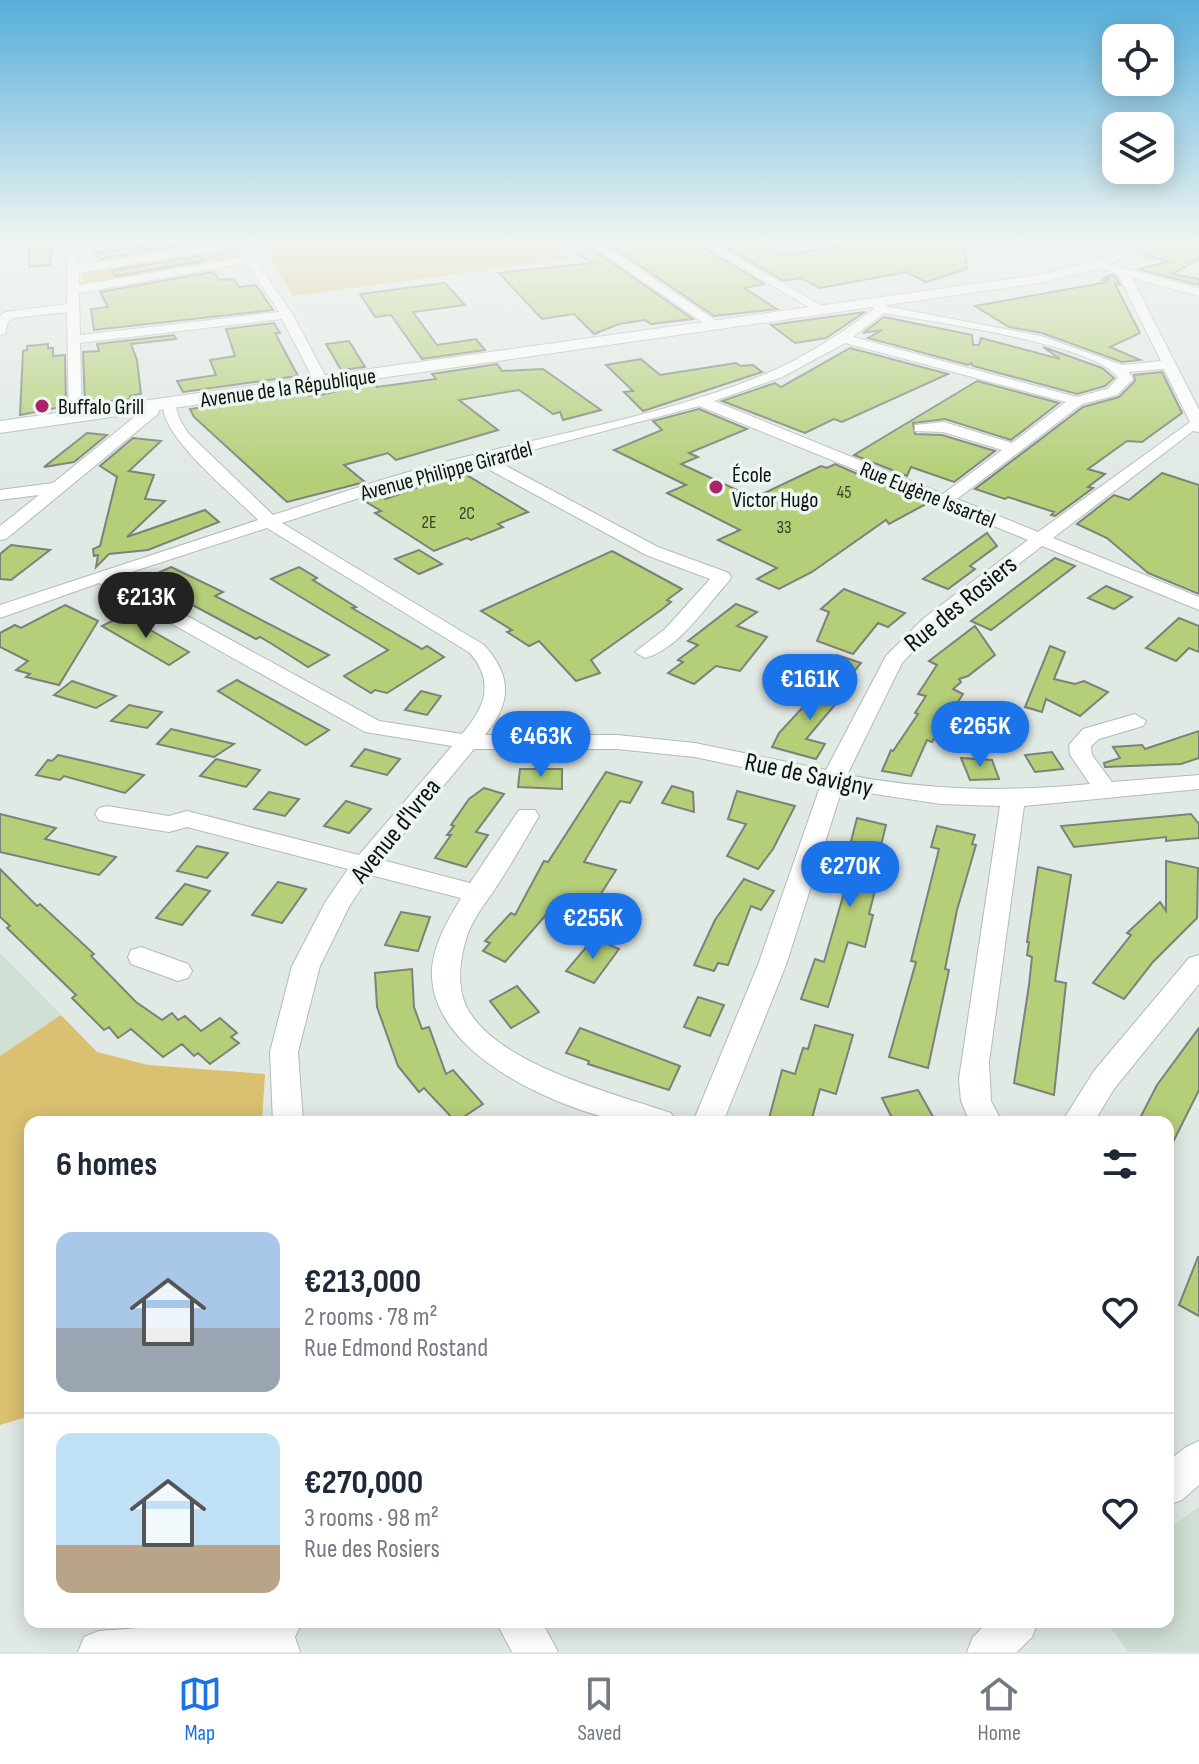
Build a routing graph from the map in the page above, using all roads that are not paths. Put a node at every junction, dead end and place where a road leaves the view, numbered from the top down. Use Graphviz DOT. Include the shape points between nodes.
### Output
graph roads {
  1 [pos="73,320"];
  2 [pos="243,320"];
  3 [pos="290,320"];
  4 [pos="708,320"];
  5 [pos="756,320"];
  6 [pos="863,320"];
  7 [pos="945,320"];
  8 [pos="1146,320"];
  9 [pos="717,326"];
  10 [pos="843,338"];
  11 [pos="73,340"];
  12 [pos="1168,365"];
  13 [pos="1120,369"];
  14 [pos="318,375"];
  15 [pos="701,401"];
  16 [pos="1077,401"];
  17 [pos="161,405"];
  18 [pos="74,417"];
  19 [pos="1199,426"];
  20 [pos="0,427"];
  21 [pos="920,428"];
  22 [pos="1016,449"];
  23 [pos="482,459"];
  24 [pos="59,487"];
  25 [pos="0,495"];
  26 [pos="945,500"];
  27 [pos="269,523"];
  28 [pos="0,535"];
  29 [pos="1040,540"];
  30 [pos="100,576"];
  31 [pos="1199,604"];
  32 [pos="0,612"];
  33 [pos="645,652"];
  34 [pos="1135,721"];
  35 [pos="467,742"];
  36 [pos="834,779"];
  37 [pos="1199,782"];
  38 [pos="1106,791"];
  39 [pos="1013,799"];
  40 [pos="107,814"];
  41 [pos="520,827"];
  42 [pos="365,864"];
  43 [pos="478,894"];
  44 [pos="141,957"];
  45 [pos="1199,965"];
  46 [pos="178,971"];
  47 [pos="288,1116"];
  48 [pos="644,1116"];
  49 [pos="710,1116"];
  50 [pos="982,1116"];
  51 [pos="1081,1116"];
  52 [pos="1199,1460"];
  53 [pos="1174,1481"];
  54 [pos="521,1628"];
  55 [pos="1011,1628"];
  56 [pos="277,1634"];
  57 [pos="99,1652"];
  58 [pos="537,1652"];
  59 [pos="988,1652"];
  1 -- 11 [label="street"];
  2 -- 11 [label="street"];
  3 -- 14 [label="street"];
  4 -- 9 [label="street"];
  5 -- 9 [label="main road"];
  6 -- 10 [label="street, Avenue Philippe Girardel"];
  7 -- 13 [label="street" via="1077,351"];
  8 -- 12 [label="street"];
  9 -- 14 [label="main road, Avenue de la République" via="416,368"];
  10 -- 15 [label="street, Avenue Philippe Girardel" via="777,374"];
  10 -- 16 [label="street"];
  11 -- 18 [label="street"];
  12 -- 13 [label="street"];
  12 -- 19 [label="street"];
  13 -- 16 [label="street" via="1123,384"];
  14 -- 17 [label="main road, Avenue de la République"];
  15 -- 23 [label="street, Avenue Philippe Girardel"];
  15 -- 26 [label="street, Rue Eugène Issartel"];
  16 -- 22 [label="street"];
  17 -- 18 [label="main road, Avenue de la République"];
  17 -- 24 [label="street"];
  17 -- 27 [label="street, Avenue d'Ivrea" via="182,436"];
  18 -- 20 [label="main road, Avenue de la République"];
  19 -- 29 [label="street, Rue des Rosiers" via="1190,426"];
  21 -- 22 [label="street" via="944,427"];
  22 -- 26 [label="street"];
  23 -- 27 [label="street, Avenue Philippe Girardel" via="418,474"];
  23 -- 33 [label="street" via="652,551 722,577 672,633"];
  24 -- 25 [label="street"];
  24 -- 28 [label="street"];
  26 -- 29 [label="street, Rue Eugène Issartel"];
  27 -- 30 [label="street, Avenue Philippe Girardel"];
  27 -- 35 [label="street, Avenue d'Ivrea" via="477,649 497,684 486,720"];
  29 -- 31 [label="street, Rue Eugène Issartel"];
  29 -- 36 [label="street, Rue des Rosiers" via="905,645"];
  30 -- 32 [label="street, Avenue Philippe Girardel"];
  30 -- 35 [label="street, Rue de Savigny" via="373,727"];
  34 -- 38 [label="street" via="1091,734 1080,745 1081,755"];
  35 -- 36 [label="street, Rue de Savigny" via="617,742 695,750"];
  35 -- 42 [label="street, Avenue d'Ivrea"];
  36 -- 39 [label="street, Rue de Savigny" via="902,792"];
  36 -- 49 [label="street, Rue des Rosiers" via="772,965"];
  37 -- 38 [label="street, Rue de Savigny"];
  38 -- 39 [label="street, Rue de Savigny"];
  39 -- 50 [label="street" via="974,1062 974,1095"];
  40 -- 42 [label="street" via="169,824 187,819"];
  41 -- 43 [label="street"];
  42 -- 43 [label="street"];
  42 -- 47 [label="street, Avenue d'Ivrea" via="306,966 284,1052"];
  43 -- 48 [label="street" via="453,937 446,966 450,997 466,1029 507,1065"];
  44 -- 46 [label="street"];
  45 -- 51 [label="street"];
  52 -- 53 [label="street"];
  54 -- 58 [label="street"];
  55 -- 59 [label="street"];
  56 -- 57 [label="street"];
}
